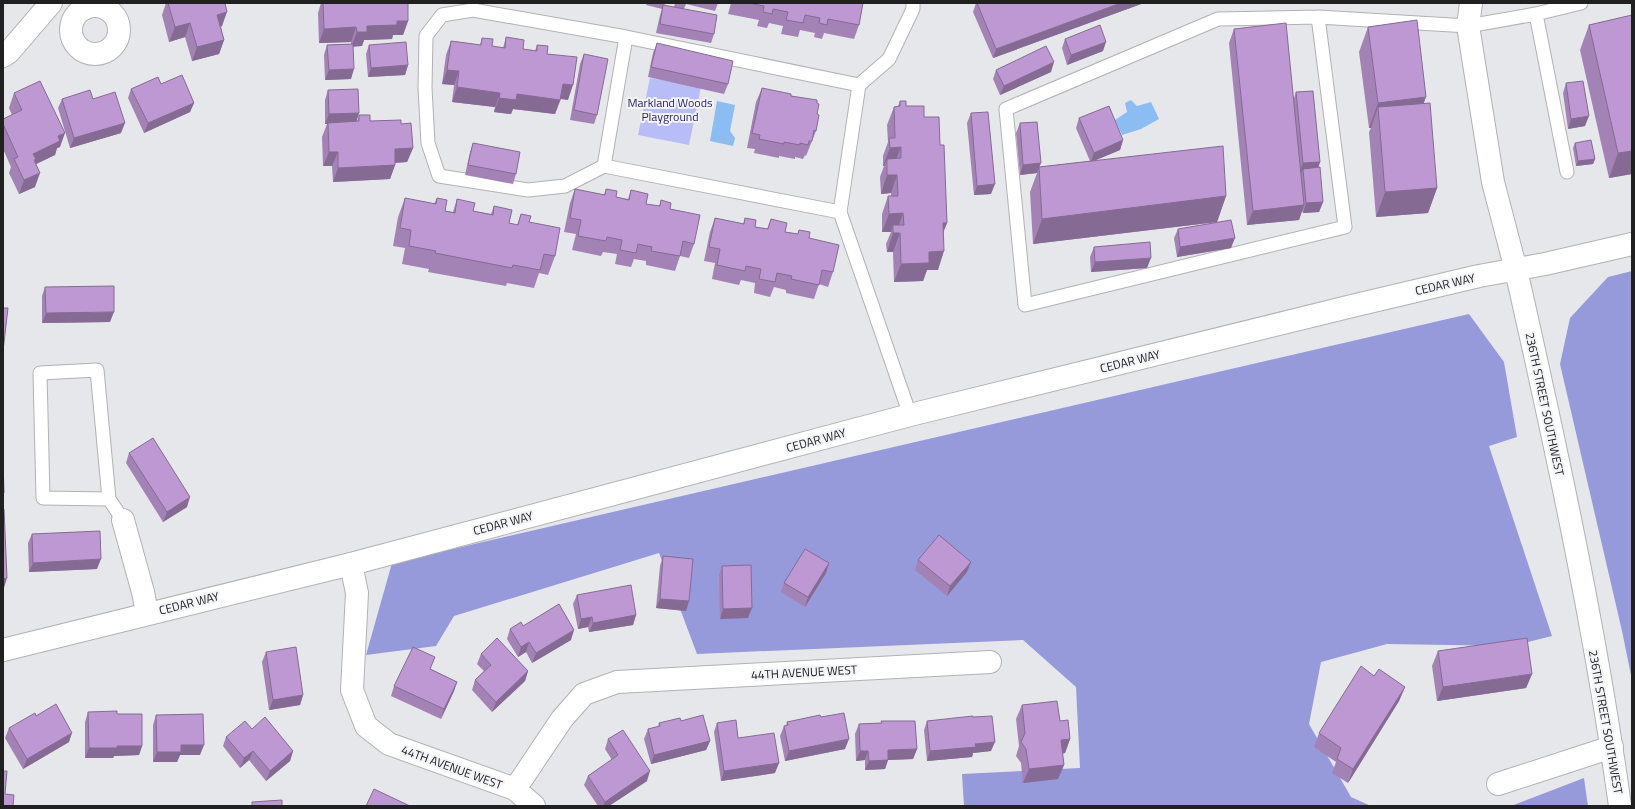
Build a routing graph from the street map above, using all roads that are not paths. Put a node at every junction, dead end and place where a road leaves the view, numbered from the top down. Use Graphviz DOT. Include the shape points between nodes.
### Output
graph roads {
  1 [pos="52,3"];
  2 [pos="913,3"];
  3 [pos="1471,3"];
  4 [pos="1581,3"];
  5 [pos="1536,14"];
  6 [pos="75,16"];
  7 [pos="1318,16"];
  8 [pos="1468,26"];
  9 [pos="626,37"];
  10 [pos="3,56"];
  11 [pos="859,85"];
  12 [pos="604,166"];
  13 [pos="1567,172"];
  14 [pos="840,212"];
  15 [pos="1632,244"];
  16 [pos="1516,270"];
  17 [pos="910,415"];
  18 [pos="109,499"];
  19 [pos="123,520"];
  20 [pos="351,564"];
  21 [pos="147,613"];
  22 [pos="3,650"];
  23 [pos="990,662"];
  24 [pos="1612,747"];
  25 [pos="1498,784"];
  26 [pos="515,790"];
  27 [pos="534,806"];
  28 [pos="1620,806"];
  1 -- 6 [label="main road"];
  1 -- 10 [label="main road"];
  2 -- 11 [label="lane" via="913,9 889,59"];
  3 -- 8 [label="main road, 236TH STREET SOUTHWEST"];
  4 -- 5 [label="lane"];
  5 -- 8 [label="lane"];
  5 -- 13 [label="lane"];
  7 -- 7 [label="lane" via="1345,228 1025,305 1006,109 1218,19"];
  7 -- 8 [label="lane"];
  8 -- 16 [label="main road, 236TH STREET SOUTHWEST" via="1493,182"];
  9 -- 11 [label="lane"];
  9 -- 12 [label="lane"];
  9 -- 12 [label="lane" via="472,10 442,15 426,36 428,143 440,176 528,190 565,186"];
  11 -- 14 [label="lane"];
  12 -- 14 [label="lane"];
  14 -- 17 [label="lane"];
  15 -- 16 [label="main road, CEDAR WAY"];
  16 -- 17 [label="main road, CEDAR WAY" via="1479,276 1352,306"];
  16 -- 24 [label="main road, 236TH STREET SOUTHWEST" via="1570,515"];
  17 -- 20 [label="main road, CEDAR WAY"];
  18 -- 18 [label="lane" via="98,370 40,373 43,498"];
  18 -- 19 [label="lane"];
  19 -- 21 [label="main road"];
  20 -- 21 [label="main road, CEDAR WAY"];
  20 -- 26 [label="main road, 44TH AVENUE WEST" via="357,593 352,690 366,726 389,744"];
  21 -- 22 [label="main road, CEDAR WAY"];
  23 -- 26 [label="main road, 44TH AVENUE WEST" via="617,682 584,694 562,719"];
  24 -- 25 [label="main road"];
  24 -- 28 [label="main road, 236TH STREET SOUTHWEST"];
  26 -- 27 [label="main road"];
}
